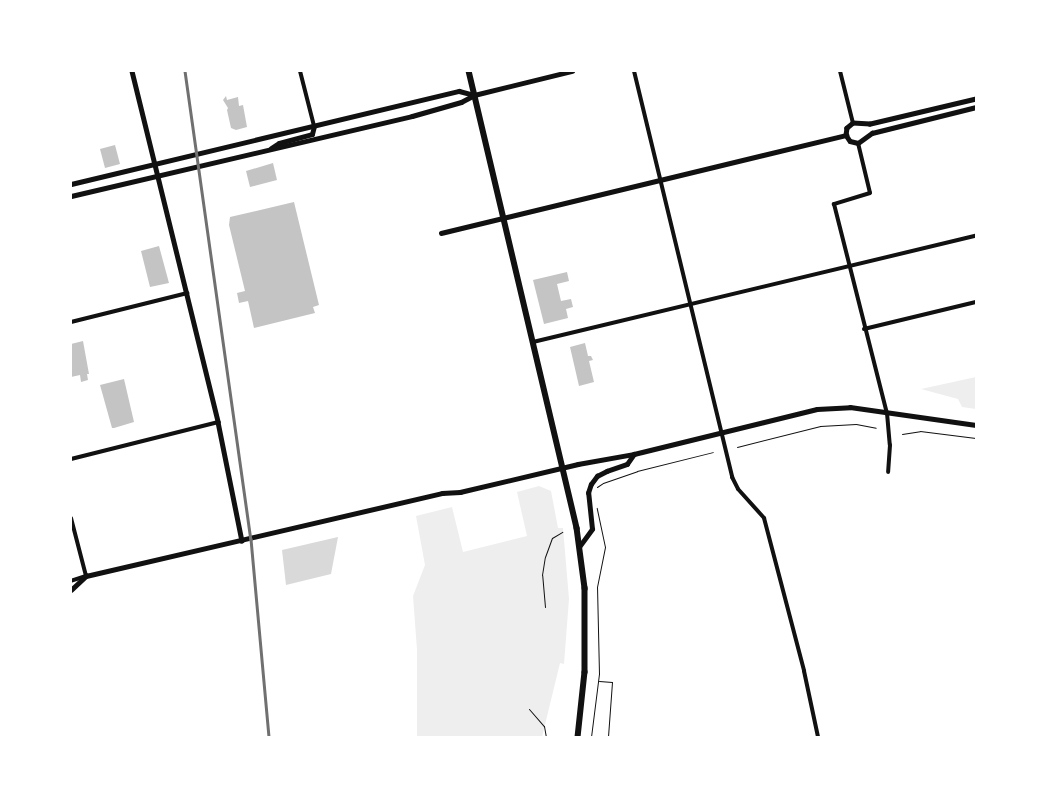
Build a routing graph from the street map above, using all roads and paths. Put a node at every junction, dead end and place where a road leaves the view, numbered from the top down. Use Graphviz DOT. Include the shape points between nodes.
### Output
graph roads {
  1 [pos="132,71"];
  2 [pos="300,71"];
  3 [pos="469,71"];
  4 [pos="572,71"];
  5 [pos="634,71"];
  6 [pos="840,71"];
  7 [pos="474,95"];
  8 [pos="976,99"];
  9 [pos="976,107"];
  10 [pos="853,123"];
  11 [pos="861,125"];
  12 [pos="314,126"];
  13 [pos="846,135"];
  14 [pos="865,136"];
  15 [pos="858,142"];
  16 [pos="269,150"];
  17 [pos="155,164"];
  18 [pos="159,176"];
  19 [pos="660,180"];
  20 [pos="71,184"];
  21 [pos="71,196"];
  22 [pos="504,216"];
  23 [pos="440,233"];
  24 [pos="976,236"];
  25 [pos="849,266"];
  26 [pos="187,293"];
  27 [pos="976,302"];
  28 [pos="690,305"];
  29 [pos="71,322"];
  30 [pos="864,329"];
  31 [pos="533,342"];
  32 [pos="887,413"];
  33 [pos="218,422"];
  34 [pos="976,425"];
  35 [pos="876,428"];
  36 [pos="721,432"];
  37 [pos="902,434"];
  38 [pos="976,438"];
  39 [pos="737,447"];
  40 [pos="713,452"];
  41 [pos="634,454"];
  42 [pos="71,459"];
  43 [pos="564,467"];
  44 [pos="888,472"];
  45 [pos="596,493"];
  46 [pos="596,506"];
  47 [pos="71,518"];
  48 [pos="562,532"];
  49 [pos="242,541"];
  50 [pos="579,547"];
  51 [pos="86,576"];
  52 [pos="71,581"];
  53 [pos="71,590"];
  54 [pos="545,607"];
  55 [pos="598,681"];
  56 [pos="529,710"];
  57 [pos="546,737"];
  58 [pos="578,737"];
  59 [pos="591,737"];
  60 [pos="608,737"];
  61 [pos="818,737"];
  1 -- 17 [label="street"];
  2 -- 12 [label="street"];
  3 -- 7 [label="main road"];
  4 -- 7 [label="main road"];
  5 -- 19 [label="street"];
  6 -- 10 [label="street"];
  7 -- 12 [label="main road" via="459,90"];
  7 -- 16 [label="main road" via="412,116"];
  7 -- 22 [label="main road"];
  8 -- 11 [label="street"];
  9 -- 14 [label="street"];
  10 -- 11 [label="street"];
  10 -- 13 [label="street" via="847,128"];
  11 -- 14 [label="street"];
  12 -- 16 [label="main road" via="312,134 279,143"];
  12 -- 17 [label="main road"];
  13 -- 15 [label="street" via="850,142"];
  13 -- 19 [label="street"];
  14 -- 15 [label="street"];
  15 -- 25 [label="street" via="870,193 834,204"];
  16 -- 18 [label="main road"];
  17 -- 18 [label="street"];
  17 -- 20 [label="main road"];
  18 -- 21 [label="main road"];
  18 -- 26 [label="street"];
  19 -- 22 [label="street"];
  19 -- 28 [label="street"];
  22 -- 23 [label="street"];
  22 -- 31 [label="main road"];
  24 -- 25 [label="street"];
  25 -- 28 [label="street"];
  25 -- 30 [label="street"];
  26 -- 29 [label="street"];
  26 -- 33 [label="street"];
  27 -- 30 [label="street"];
  28 -- 31 [label="street"];
  28 -- 36 [label="street"];
  30 -- 32 [label="street"];
  31 -- 43 [label="main road"];
  32 -- 34 [label="street"];
  32 -- 36 [label="street" via="850,407 818,409"];
  32 -- 44 [label="street"];
  33 -- 42 [label="street"];
  33 -- 49 [label="street"];
  35 -- 39 [label="path" via="856,424 820,426"];
  36 -- 41 [label="street"];
  36 -- 61 [label="street" via="735,483 764,518"];
  37 -- 38 [label="path" via="920,431"];
  40 -- 45 [label="path" via="603,482"];
  41 -- 43 [label="street"];
  41 -- 50 [label="street" via="627,464 597,476 591,484 588,493 592,529"];
  43 -- 49 [label="street"];
  43 -- 50 [label="main road"];
  46 -- 55 [label="path" via="605,547 597,587"];
  47 -- 51 [label="street"];
  48 -- 54 [label="path" via="552,538 544,557"];
  49 -- 51 [label="street"];
  50 -- 58 [label="main road" via="585,588 586,632"];
  51 -- 52 [label="street"];
  51 -- 53 [label="street"];
  55 -- 59 [label="path"];
  55 -- 60 [label="path" via="612,682"];
  56 -- 57 [label="path" via="544,726"];
}
